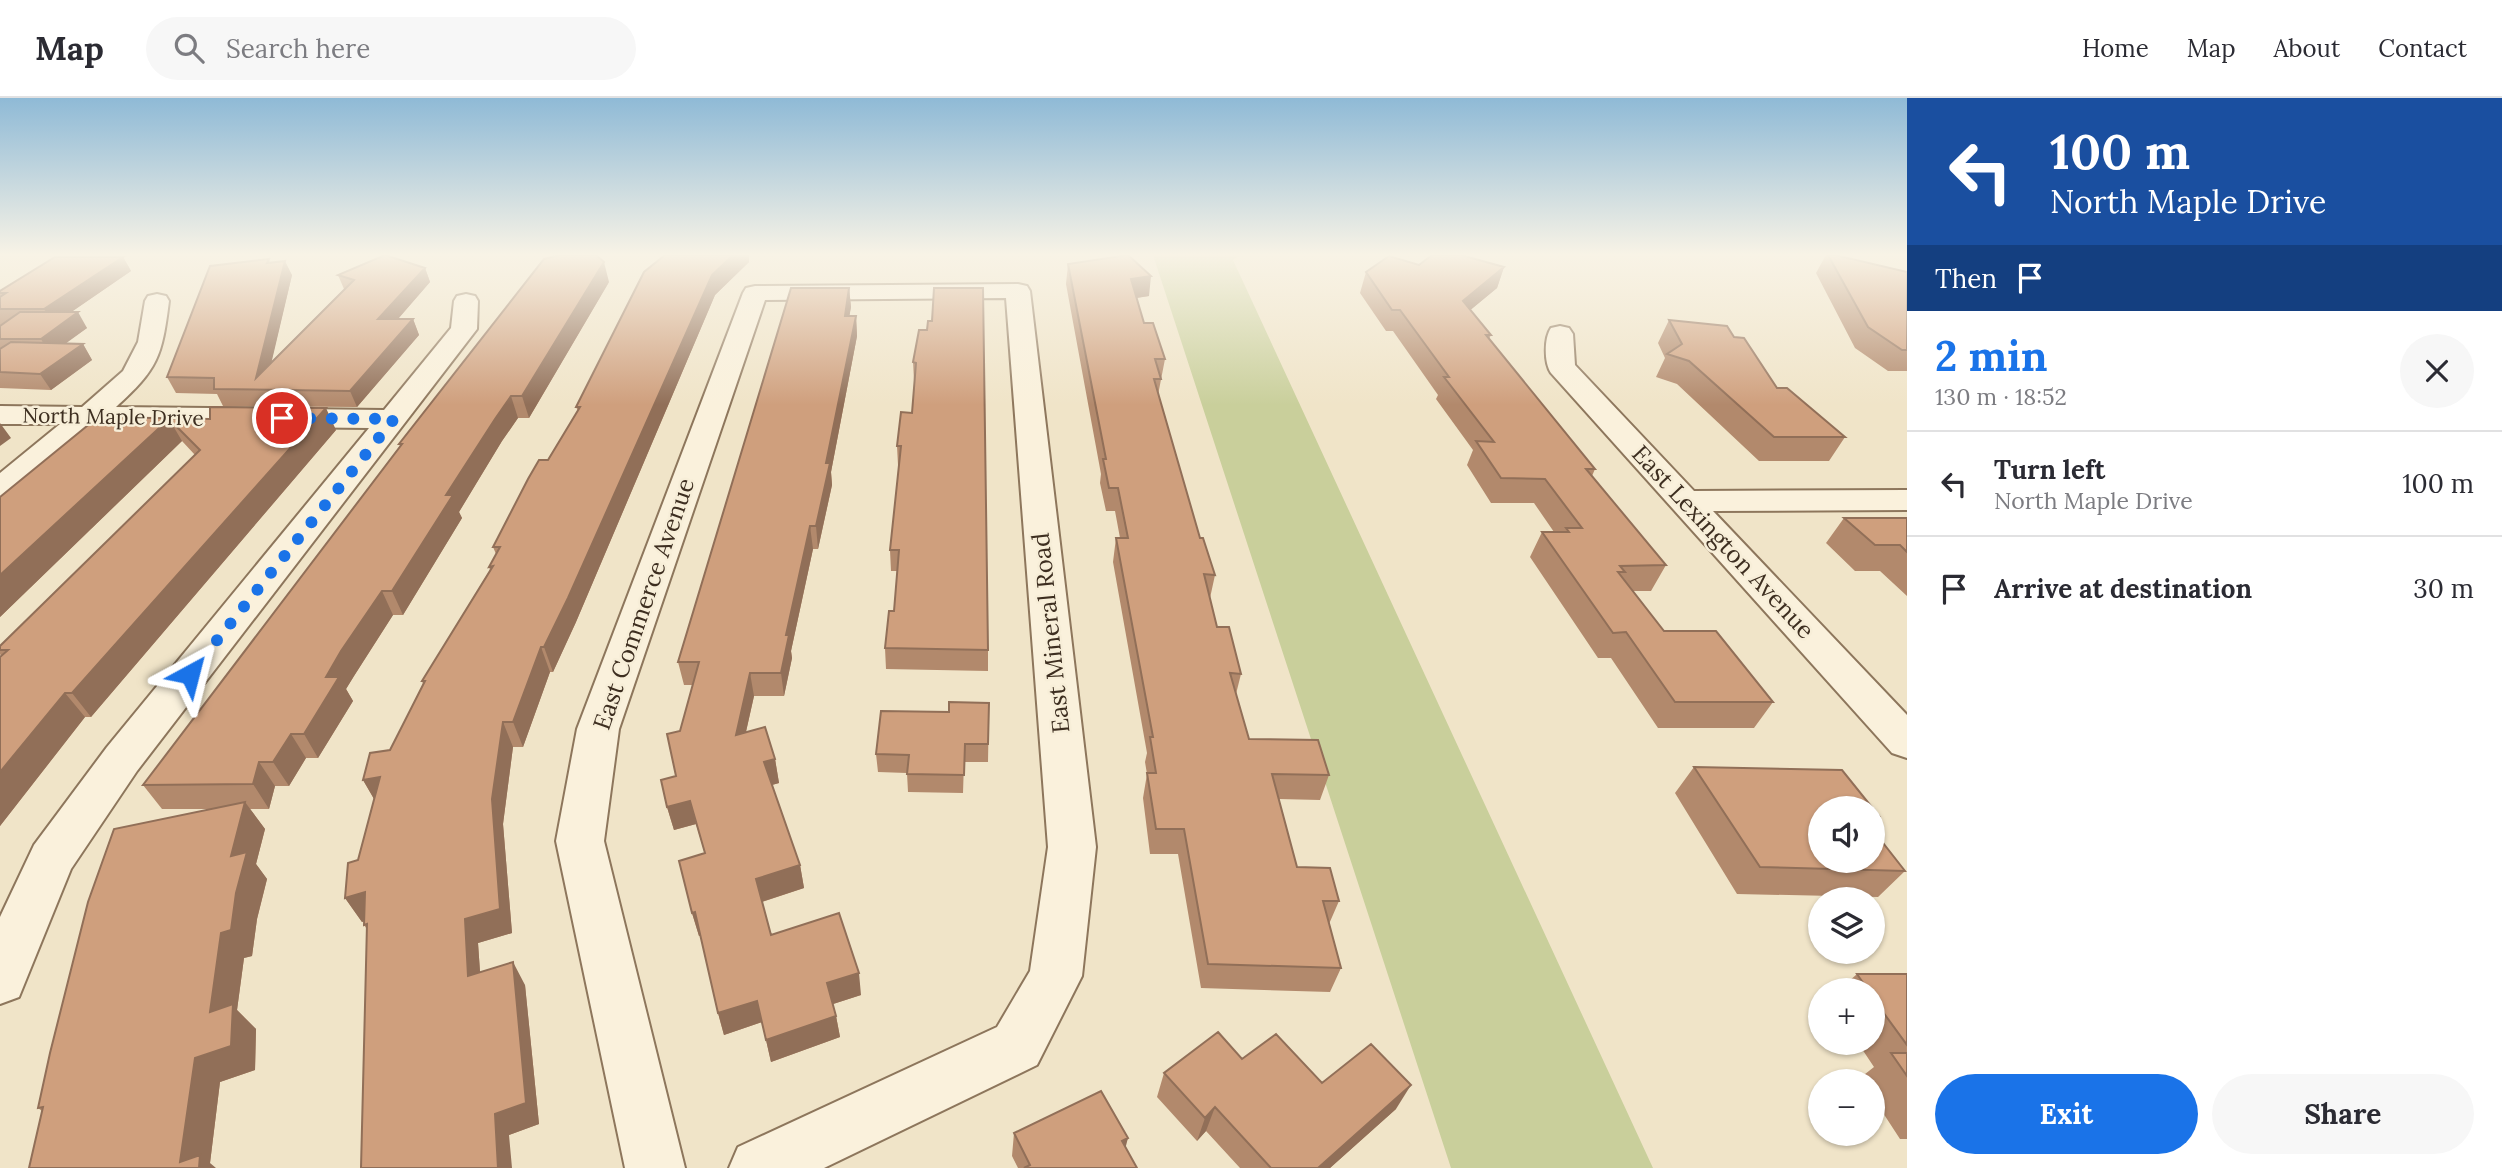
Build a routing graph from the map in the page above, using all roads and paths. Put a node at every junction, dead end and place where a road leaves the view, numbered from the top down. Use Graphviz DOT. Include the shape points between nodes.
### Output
graph roads {
  1 [pos="156,305"];
  2 [pos="466,305"];
  3 [pos="751,305"];
  4 [pos="1019,305"];
  5 [pos="1560,334"];
  6 [pos="0,415"];
  7 [pos="88,417"];
  8 [pos="394,419"];
  9 [pos="0,489"];
  10 [pos="1907,500"];
  11 [pos="1685,501"];
  12 [pos="1907,742"];
  13 [pos="0,980"];
  14 [pos="655,1168"];
  15 [pos="759,1168"];
  1 -- 7 [label="street" via="151,342 135,375"];
  2 -- 8 [label="street" via="464,329"];
  3 -- 14 [label="street, East Commerce Avenue" via="598,729 580,841"];
  4 -- 15 [label="street, East Mineral Road" via="1072,847 1056,976 1017,1046"];
  5 -- 11 [label="street, East Lexington Avenue" via="1561,367"];
  6 -- 7 [label="street, North Maple Drive"];
  7 -- 8 [label="street, North Maple Drive"];
  7 -- 9 [label="street"];
  8 -- 13 [label="street" via="122,759 51,859"];
  10 -- 11 [label="street"];
  11 -- 12 [label="street, East Lexington Avenue"];
}
